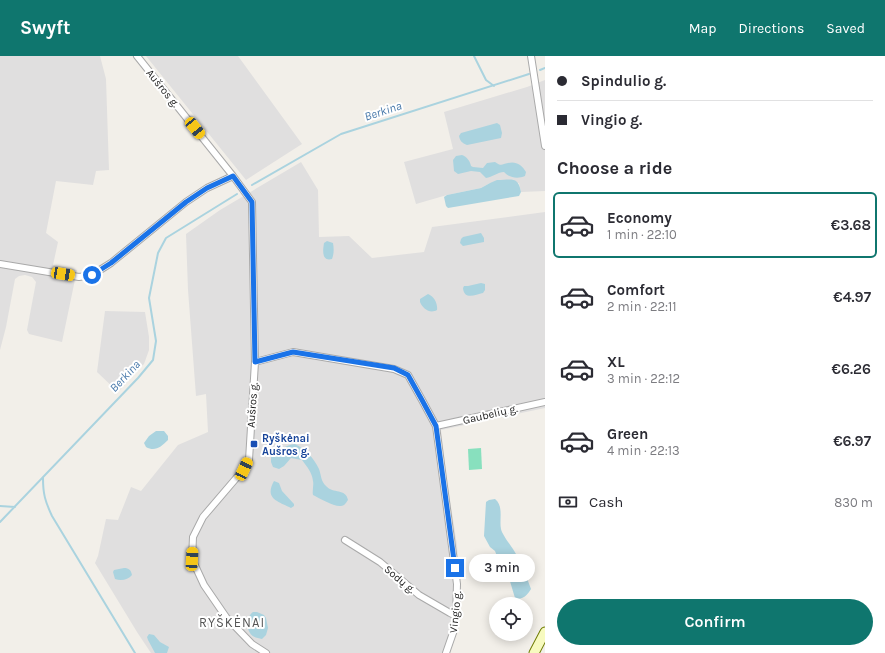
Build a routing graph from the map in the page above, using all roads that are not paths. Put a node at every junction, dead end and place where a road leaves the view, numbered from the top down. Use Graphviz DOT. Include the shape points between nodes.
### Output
graph roads {
  1 [pos="137,56"];
  2 [pos="531,56"];
  3 [pos="545,146"];
  4 [pos="233,176"];
  5 [pos="0,264"];
  6 [pos="255,362"];
  7 [pos="545,402"];
  8 [pos="436,426"];
  9 [pos="344,540"];
  10 [pos="456,616"];
  11 [pos="545,632"];
  12 [pos="266,653"];
  13 [pos="446,653"];
  14 [pos="534,653"];
  1 -- 4 [label="street, Aušros g."];
  2 -- 3 [label="street"];
  4 -- 5 [label="street" via="207,188 186,202 111,263 92,275 79,277"];
  4 -- 6 [label="street, Aušros g." via="252,202"];
  6 -- 8 [label="street, Vingio g." via="293,352 394,368 408,375"];
  6 -- 12 [label="street, Aušros g." via="249,460 203,517 193,537 192,559 204,585 226,616 252,644"];
  7 -- 8 [label="street, Gaubelių g."];
  8 -- 10 [label="street, Vingio g." via="458,584"];
  9 -- 10 [label="street, Sodų g." via="380,562 419,595"];
  10 -- 13 [label="street, Vingio g."];
  11 -- 14 [label="main road"];
}
